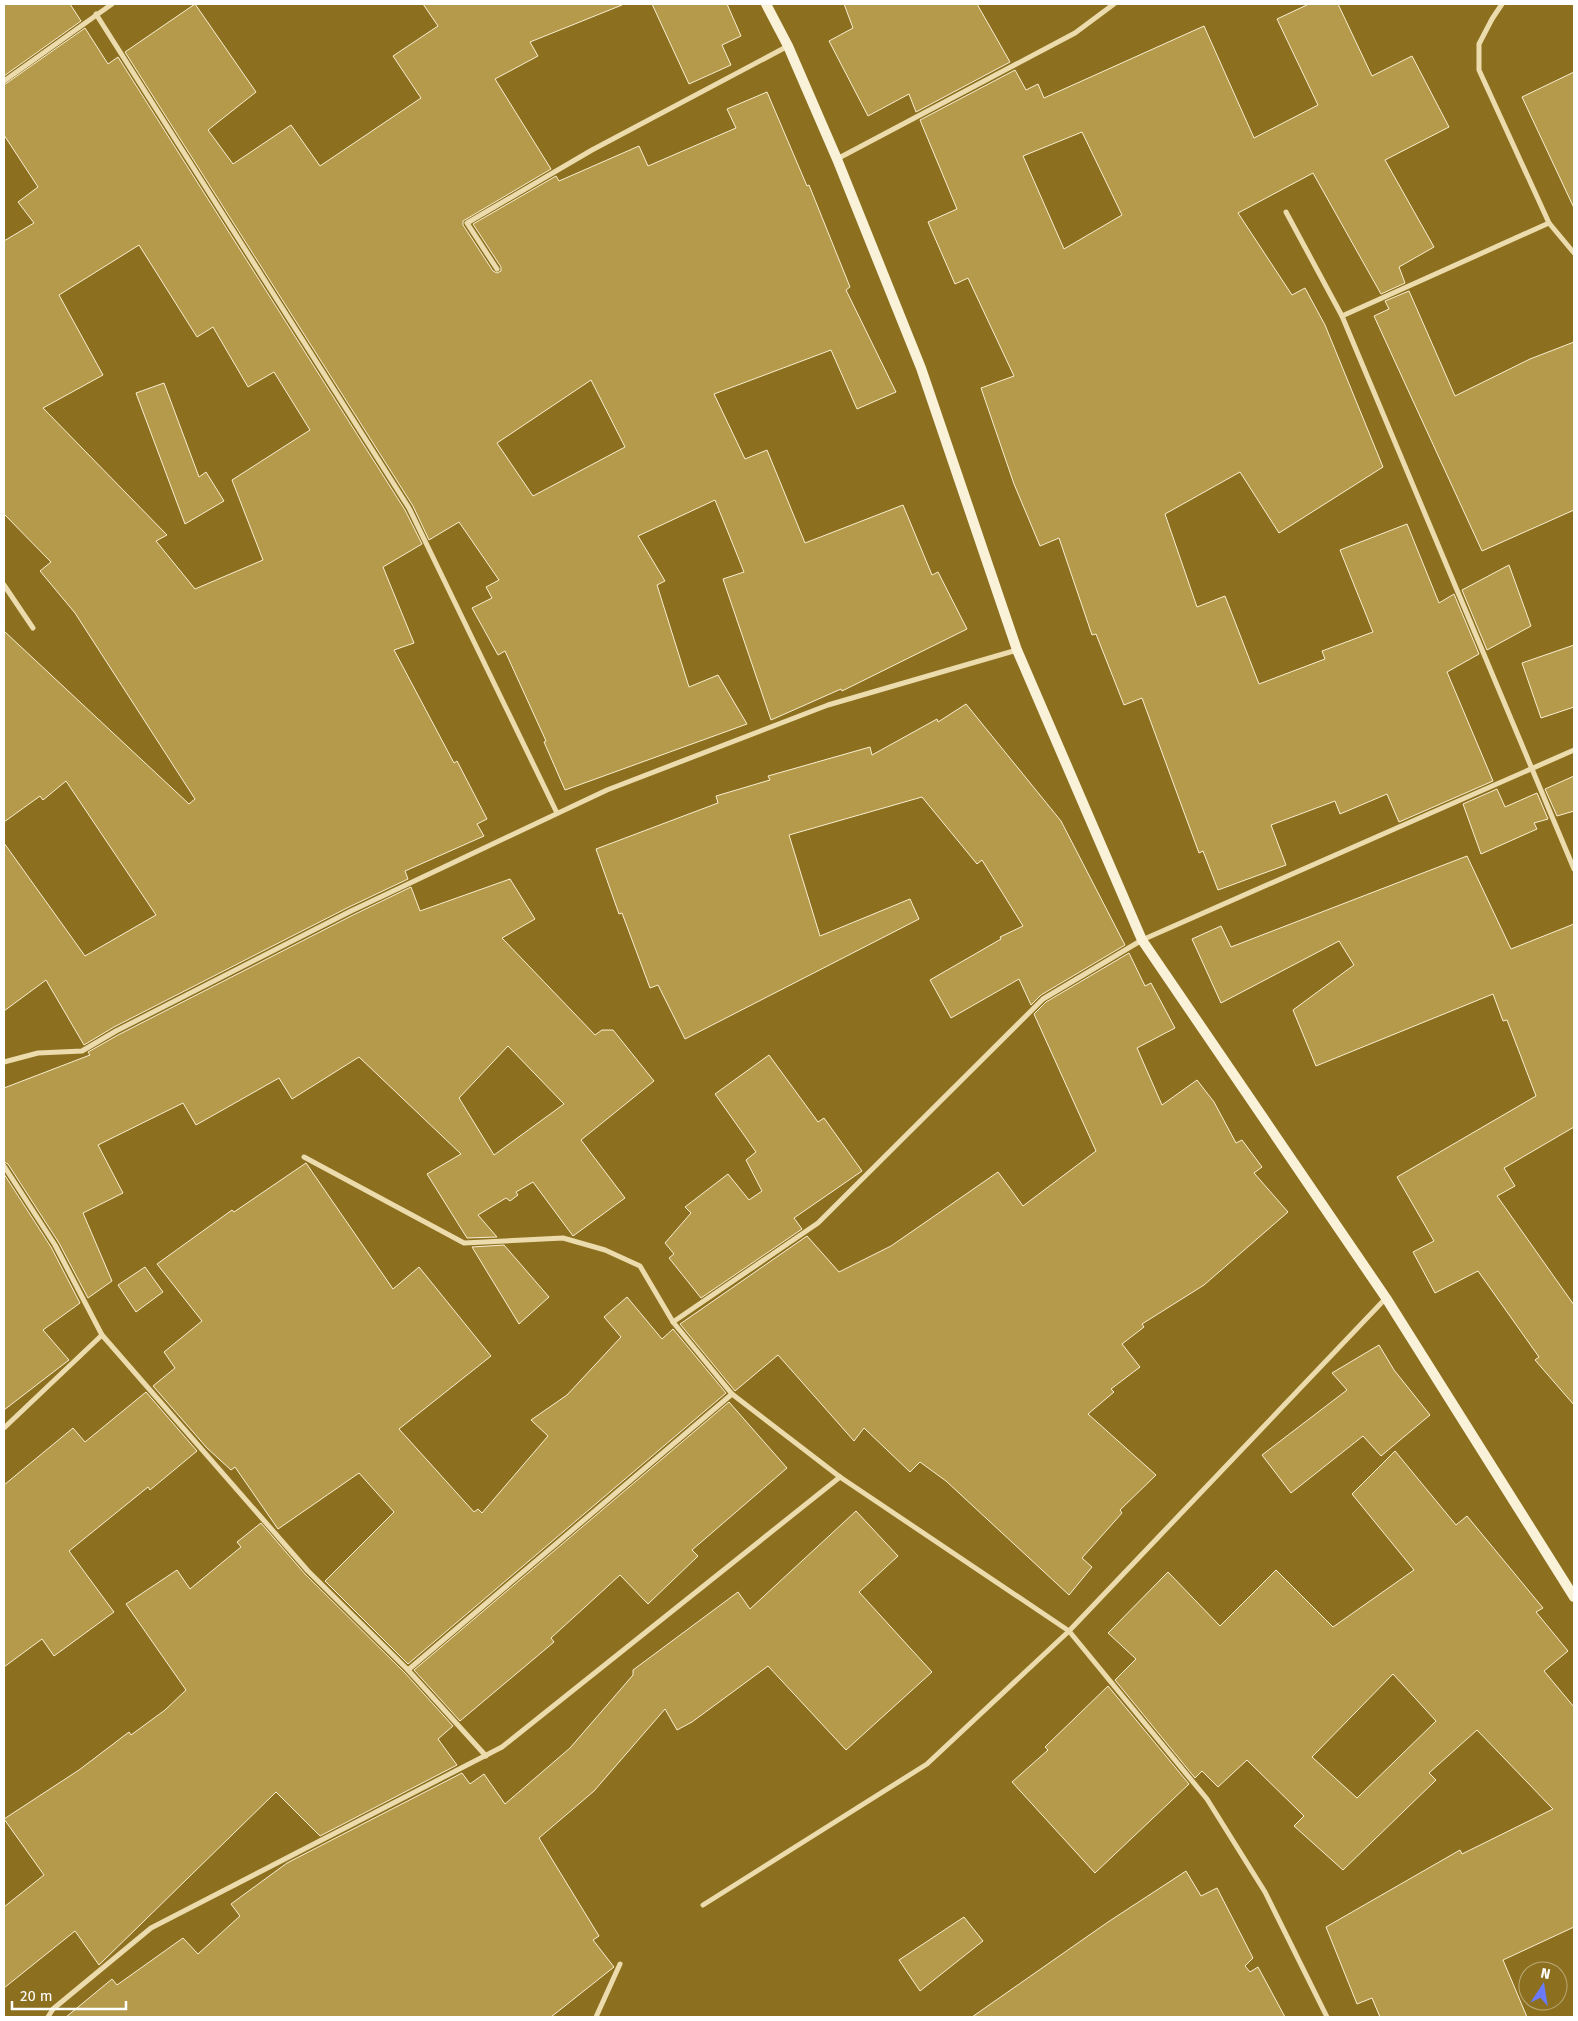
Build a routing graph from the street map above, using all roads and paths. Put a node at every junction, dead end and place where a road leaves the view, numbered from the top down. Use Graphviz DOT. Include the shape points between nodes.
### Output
graph roads {
  1 [pos="112,4"];
  2 [pos="766,4"];
  3 [pos="1114,4"];
  4 [pos="1502,4"];
  5 [pos="96,14"];
  6 [pos="788,46"];
  7 [pos="4,81"];
  8 [pos="837,159"];
  9 [pos="1286,212"];
  10 [pos="1549,223"];
  11 [pos="1574,253"];
  12 [pos="497,269"];
  13 [pos="1342,316"];
  14 [pos="4,585"];
  15 [pos="33,628"];
  16 [pos="1017,650"];
  17 [pos="1574,750"];
  18 [pos="1532,768"];
  19 [pos="557,813"];
  20 [pos="1574,869"];
  21 [pos="1142,940"];
  22 [pos="4,1062"];
  23 [pos="304,1157"];
  24 [pos="4,1166"];
  25 [pos="1386,1298"];
  26 [pos="673,1322"];
  27 [pos="102,1335"];
  28 [pos="732,1394"];
  29 [pos="4,1428"];
  30 [pos="840,1477"];
  31 [pos="1574,1597"];
  32 [pos="1069,1630"];
  33 [pos="408,1670"];
  34 [pos="486,1756"];
  35 [pos="703,1905"];
  36 [pos="620,1964"];
  37 [pos="48,2017"];
  38 [pos="596,2017"];
  39 [pos="1327,2017"];
  1 -- 5 [label="street"];
  2 -- 6 [label="street"];
  3 -- 8 [label="street" via="1075,33"];
  4 -- 10 [label="street" via="1479,44 1479,70"];
  5 -- 7 [label="street"];
  5 -- 19 [label="street" via="409,508"];
  6 -- 8 [label="street"];
  6 -- 12 [label="street" via="592,150 467,223"];
  8 -- 16 [label="street" via="921,368"];
  9 -- 13 [label="street"];
  10 -- 11 [label="street"];
  10 -- 13 [label="street"];
  13 -- 18 [label="street"];
  14 -- 15 [label="street"];
  16 -- 19 [label="street" via="828,705 607,790"];
  16 -- 21 [label="street"];
  17 -- 18 [label="street"];
  18 -- 20 [label="street"];
  18 -- 21 [label="street"];
  19 -- 22 [label="street" via="342,915 116,1030 82,1051 38,1053"];
  21 -- 25 [label="street"];
  21 -- 26 [label="street" via="1044,999 818,1223"];
  23 -- 26 [label="street" via="464,1243 563,1238 614,1254 640,1266"];
  24 -- 27 [label="street" via="55,1244"];
  25 -- 31 [label="street"];
  25 -- 32 [label="street"];
  26 -- 28 [label="street"];
  27 -- 29 [label="street"];
  27 -- 33 [label="street" via="308,1571"];
  28 -- 30 [label="street"];
  28 -- 33 [label="street"];
  30 -- 32 [label="street"];
  30 -- 34 [label="street" via="502,1747"];
  32 -- 35 [label="street" via="927,1764"];
  32 -- 39 [label="street" via="1207,1799 1265,1892"];
  33 -- 34 [label="street"];
  34 -- 37 [label="street" via="150,1928 53,2009"];
  36 -- 38 [label="street"];
}
